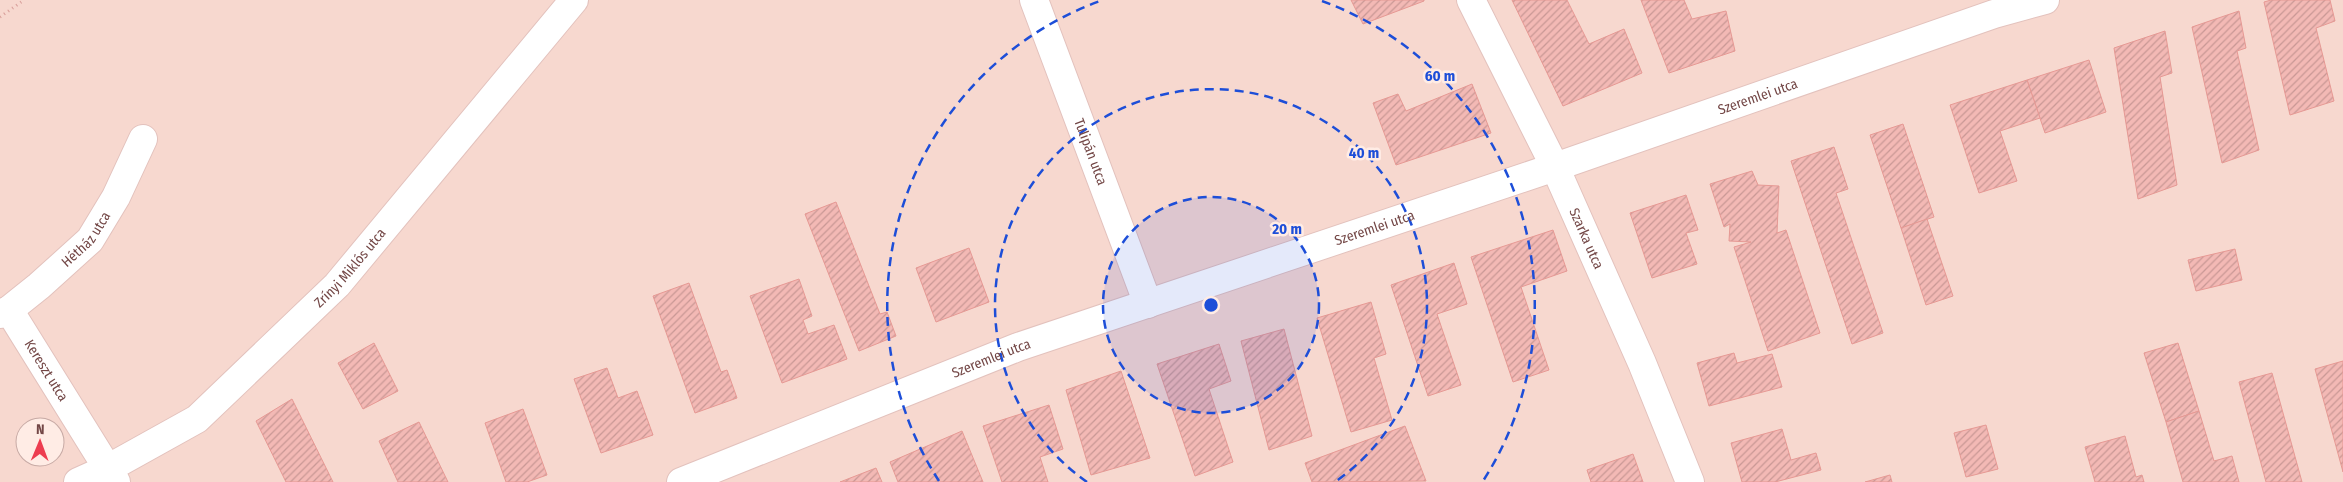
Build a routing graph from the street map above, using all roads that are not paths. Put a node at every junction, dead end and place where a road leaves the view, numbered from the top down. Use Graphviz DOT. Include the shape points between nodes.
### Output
graph roads {
  1 [pos="574,0"];
  2 [pos="1034,0"];
  3 [pos="1471,0"];
  4 [pos="2045,0"];
  5 [pos="1989,7"];
  6 [pos="143,139"];
  7 [pos="1555,167"];
  8 [pos="1148,304"];
  9 [pos="5,312"];
  10 [pos="111,476"];
  11 [pos="78,482"];
  12 [pos="681,482"];
  13 [pos="1690,482"];
  1 -- 10 [label="street, Zrínyi Miklós utca" via="337,285 197,419"];
  2 -- 8 [label="street, Tulipán utca"];
  3 -- 7 [label="street, Szarka utca"];
  4 -- 5 [label="street, Szeremlei utca"];
  5 -- 7 [label="street, Szeremlei utca"];
  6 -- 9 [label="street, Hétház utca" via="116,198 90,240"];
  7 -- 8 [label="street, Szeremlei utca"];
  7 -- 13 [label="street, Szarka utca" via="1642,363"];
  8 -- 12 [label="street, Szeremlei utca" via="1018,347"];
  9 -- 10 [label="street, Kereszt utca"];
  10 -- 11 [label="street, Zrínyi Miklós utca"];
}
